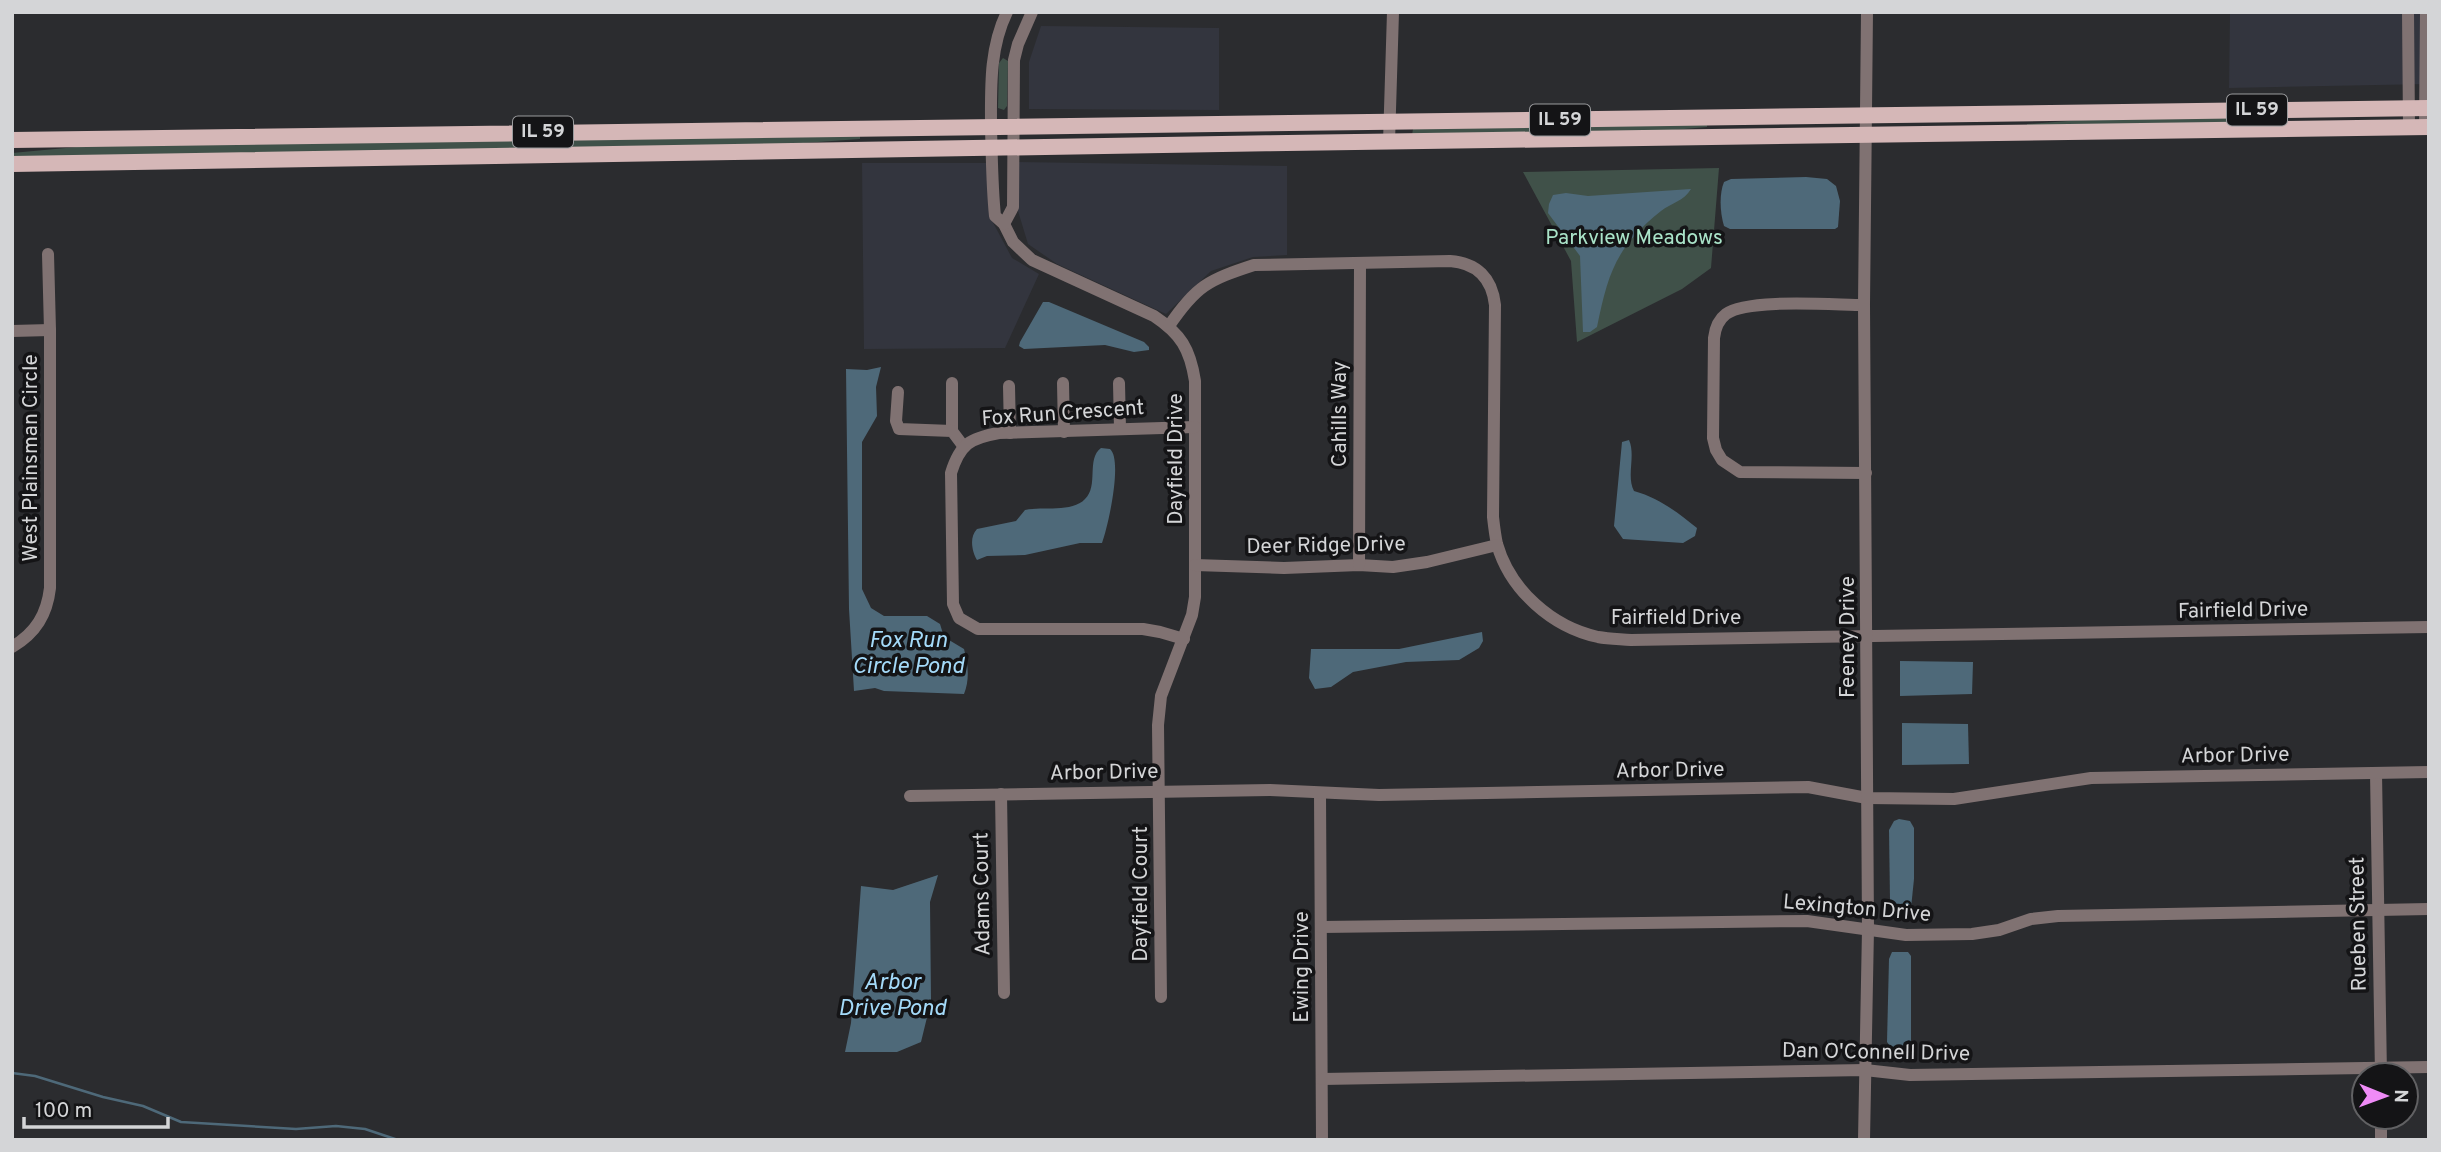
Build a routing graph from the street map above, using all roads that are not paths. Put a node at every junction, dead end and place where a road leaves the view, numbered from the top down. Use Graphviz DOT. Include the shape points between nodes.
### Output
graph roads {
  1 [pos="1007,12"];
  2 [pos="1032,12"];
  3 [pos="1393,12"];
  4 [pos="1867,12"];
  5 [pos="2408,12"];
  6 [pos="2426,12"];
  7 [pos="2421,108"];
  8 [pos="1867,116"];
  9 [pos="1390,123"];
  10 [pos="2421,127"];
  11 [pos="992,128"];
  12 [pos="1014,128"];
  13 [pos="1866,135"];
  14 [pos="12,140"];
  15 [pos="1389,142"];
  16 [pos="1013,146"];
  17 [pos="992,147"];
  18 [pos="12,164"];
  19 [pos="1004,224"];
  20 [pos="48,254"];
  21 [pos="1360,263"];
  22 [pos="1864,305"];
  23 [pos="1168,326"];
  24 [pos="12,331"];
  25 [pos="50,331"];
  26 [pos="952,383"];
  27 [pos="1063,383"];
  28 [pos="1119,383"];
  29 [pos="1009,386"];
  30 [pos="898,392"];
  31 [pos="1195,427"];
  32 [pos="1120,429"];
  33 [pos="952,431"];
  34 [pos="1064,432"];
  35 [pos="1010,433"];
  36 [pos="964,447"];
  37 [pos="1867,474"];
  38 [pos="1497,545"];
  39 [pos="1195,565"];
  40 [pos="1359,565"];
  41 [pos="2429,627"];
  42 [pos="1867,636"];
  43 [pos="1184,639"];
  44 [pos="12,646"];
  45 [pos="2429,772"];
  46 [pos="2376,773"];
  47 [pos="1159,791"];
  48 [pos="1001,794"];
  49 [pos="1320,794"];
  50 [pos="910,796"];
  51 [pos="1867,798"];
  52 [pos="2429,909"];
  53 [pos="2378,910"];
  54 [pos="1321,927"];
  55 [pos="1868,929"];
  56 [pos="1004,993"];
  57 [pos="1161,997"];
  58 [pos="2381,1061"];
  59 [pos="1865,1070"];
  60 [pos="2350,1071"];
  61 [pos="1322,1079"];
  62 [pos="1322,1140"];
  63 [pos="1864,1140"];
  1 -- 11 [label="street, Dayfield Drive" via="992,56"];
  2 -- 12 [label="street" via="1014,60"];
  3 -- 9 [label="street"];
  4 -- 8 [label="street, Feeney Drive"];
  5 -- 7 [label="street"];
  6 -- 7 [label="street"];
  7 -- 8 [label="main road, IL 59"];
  7 -- 10 [label="street"];
  8 -- 9 [label="main road, IL 59"];
  8 -- 13 [label="street, Feeney Drive"];
  9 -- 12 [label="main road, IL 59"];
  9 -- 15 [label="street"];
  10 -- 13 [label="main road, IL 59"];
  11 -- 12 [label="main road, IL 59"];
  11 -- 14 [label="main road, IL 59"];
  11 -- 17 [label="street, Dayfield Drive"];
  12 -- 16 [label="street"];
  13 -- 15 [label="main road, IL 59"];
  13 -- 22 [label="street, Feeney Drive"];
  15 -- 16 [label="main road, IL 59"];
  16 -- 17 [label="main road, IL 59"];
  16 -- 19 [label="street" via="1013,207"];
  17 -- 18 [label="main road, IL 59"];
  17 -- 19 [label="street, Dayfield Drive" via="995,216"];
  19 -- 23 [label="street, Dayfield Drive" via="1013,242 1032,260"];
  20 -- 25 [label="street, West Plainsman Circle"];
  21 -- 23 [label="street, Fairfield Drive" via="1254,265 1201,286"];
  21 -- 38 [label="street, Fairfield Drive" via="1460,262 1475,267 1487,279 1495,305 1493,517"];
  21 -- 40 [label="street, Cahills Way"];
  22 -- 37 [label="street, Feeney Drive"];
  22 -- 37 [label="street" via="1750,305 1727,313 1714,338 1713,438 1722,460 1740,472"];
  23 -- 31 [label="street, Dayfield Drive" via="1192,359"];
  24 -- 25 [label="street"];
  25 -- 44 [label="street, West Plainsman Circle" via="49,600 34,630"];
  26 -- 33 [label="street"];
  27 -- 34 [label="street"];
  28 -- 32 [label="street"];
  29 -- 35 [label="street"];
  30 -- 33 [label="street" via="899,429"];
  31 -- 32 [label="street, Fox Run Crescent"];
  31 -- 39 [label="street, Dayfield Drive"];
  32 -- 34 [label="street, Fox Run Crescent"];
  33 -- 36 [label="street"];
  34 -- 35 [label="street, Fox Run Crescent"];
  35 -- 36 [label="street, Fox Run Crescent" via="974,438"];
  36 -- 43 [label="street, Fox Run Crescent" via="956,454 951,473 953,604 959,618 978,629 1143,629"];
  37 -- 42 [label="street, Feeney Drive"];
  38 -- 40 [label="street, Deer Ridge Drive" via="1393,567"];
  38 -- 42 [label="street, Fairfield Drive" via="1520,590 1539,608 1598,637"];
  39 -- 40 [label="street, Deer Ridge Drive"];
  39 -- 43 [label="street, Dayfield Drive" via="1195,597"];
  41 -- 42 [label="street, Fairfield Drive"];
  42 -- 51 [label="street, Feeney Drive"];
  43 -- 47 [label="street, Dayfield Drive" via="1161,696"];
  45 -- 46 [label="street, Arbor Drive"];
  46 -- 51 [label="street, Arbor Drive" via="2091,778 1954,799"];
  46 -- 53 [label="street, Rueben Street"];
  47 -- 48 [label="street, Arbor Drive"];
  47 -- 49 [label="street, Arbor Drive"];
  47 -- 57 [label="street, Dayfield Court"];
  48 -- 50 [label="street, Arbor Drive"];
  48 -- 56 [label="street, Adams Court"];
  49 -- 51 [label="street, Arbor Drive" via="1808,787"];
  49 -- 54 [label="street, Ewing Drive"];
  51 -- 55 [label="street, Feeney Drive"];
  52 -- 53 [label="street, Lexington Drive"];
  53 -- 55 [label="street, Lexington Drive" via="2059,916 1972,934 1906,935"];
  53 -- 58 [label="street, Rueben Street"];
  54 -- 55 [label="street, Lexington Drive" via="1807,920"];
  54 -- 61 [label="street, Ewing Drive"];
  55 -- 59 [label="street, Feeney Drive"];
  59 -- 60 [label="street, Dan O'Connell Drive" via="1910,1076"];
  59 -- 61 [label="street, Dan O'Connell Drive"];
  59 -- 63 [label="street, Feeney Drive"];
  61 -- 62 [label="street, Ewing Drive"];
}
